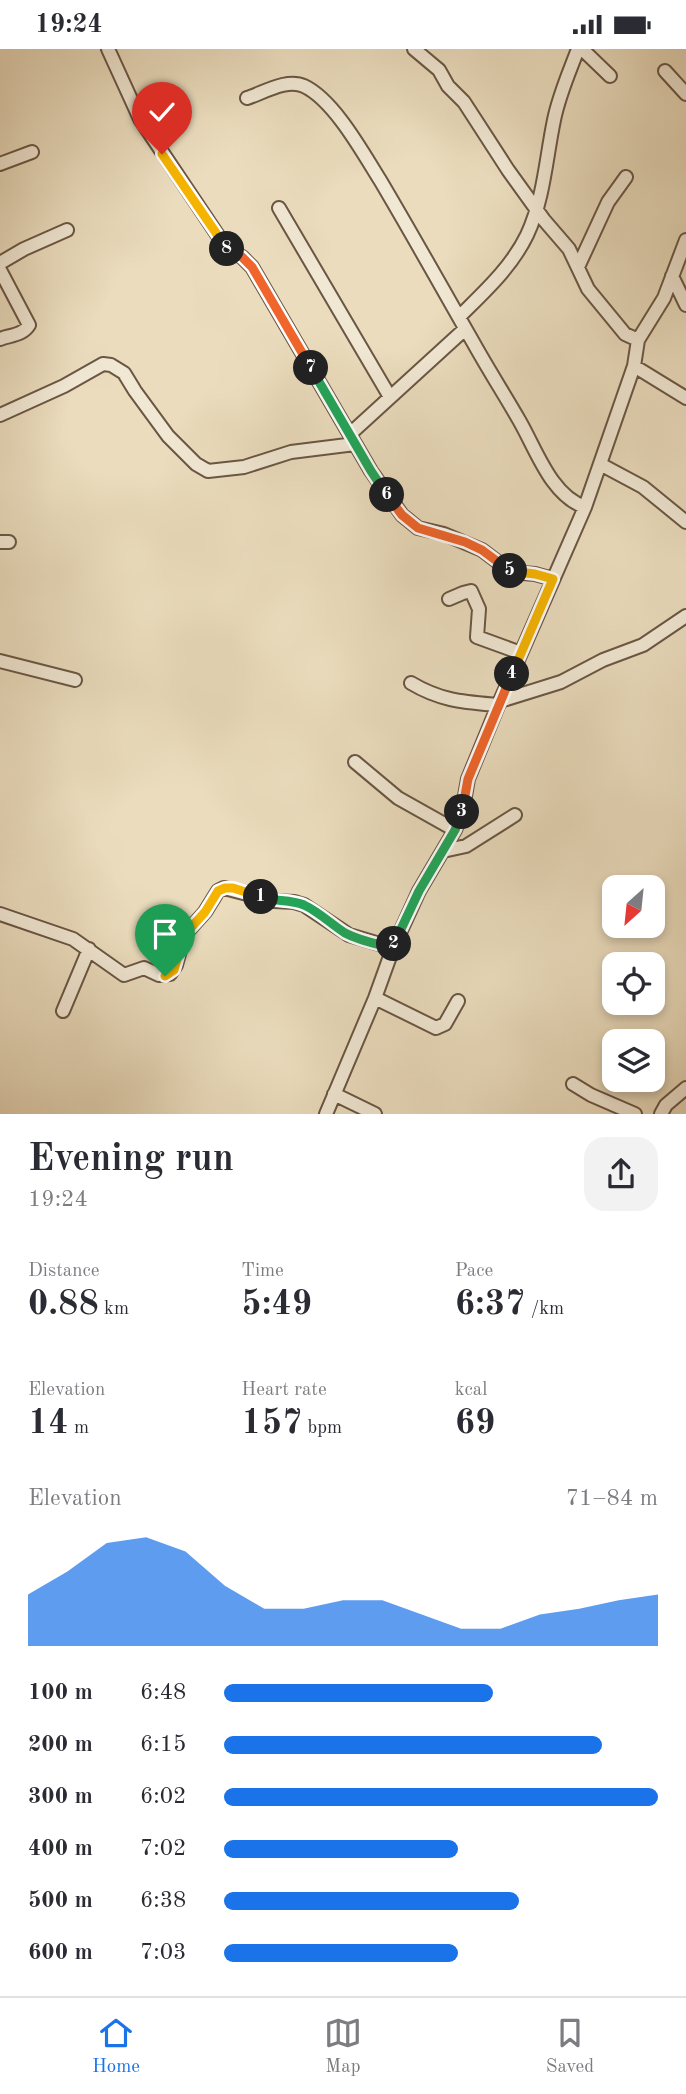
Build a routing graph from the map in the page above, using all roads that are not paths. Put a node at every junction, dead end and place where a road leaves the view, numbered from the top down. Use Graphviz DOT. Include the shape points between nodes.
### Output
graph roads {
  1 [pos="108,49"];
  2 [pos="414,49"];
  3 [pos="580,49"];
  4 [pos="665,71"];
  5 [pos="610,76"];
  6 [pos="686,94"];
  7 [pos="247,99"];
  8 [pos="32,152"];
  9 [pos="0,164"];
  10 [pos="626,177"];
  11 [pos="279,208"];
  12 [pos="536,209"];
  13 [pos="68,230"];
  14 [pos="686,240"];
  15 [pos="0,263"];
  16 [pos="578,267"];
  17 [pos="0,270"];
  18 [pos="672,276"];
  19 [pos="686,305"];
  20 [pos="462,323"];
  21 [pos="0,339"];
  22 [pos="638,340"];
  23 [pos="634,366"];
  24 [pos="390,397"];
  25 [pos="686,398"];
  26 [pos="0,415"];
  27 [pos="352,439"];
  28 [pos="600,464"];
  29 [pos="585,506"];
  30 [pos="686,522"];
  31 [pos="553,579"];
  32 [pos="449,599"];
  33 [pos="686,616"];
  34 [pos="521,653"];
  35 [pos="0,661"];
  36 [pos="75,680"];
  37 [pos="411,683"];
  38 [pos="499,703"];
  39 [pos="355,761"];
  40 [pos="515,815"];
  41 [pos="455,830"];
  42 [pos="443,851"];
  43 [pos="0,913"];
  44 [pos="393,948"];
  45 [pos="89,950"];
  46 [pos="375,998"];
  47 [pos="458,1001"];
  48 [pos="63,1011"];
  49 [pos="573,1084"];
  50 [pos="686,1088"];
  51 [pos="334,1094"];
  52 [pos="326,1114"];
  53 [pos="375,1114"];
  54 [pos="635,1114"];
  55 [pos="661,1114"];
  1 -- 27 [label="street" via="140,119 228,250 252,267"];
  2 -- 12 [label="street" via="439,70 464,102"];
  3 -- 5 [label="street"];
  3 -- 12 [label="street" via="559,97"];
  4 -- 6 [label="street"];
  7 -- 20 [label="street" via="297,84 321,99 352,135"];
  8 -- 9 [label="street"];
  10 -- 16 [label="street" via="608,202"];
  11 -- 24 [label="street"];
  12 -- 16 [label="street"];
  12 -- 20 [label="street" via="527,236"];
  13 -- 15 [label="street"];
  14 -- 18 [label="street"];
  16 -- 22 [label="street" via="588,289 615,323"];
  17 -- 21 [label="street" via="29,325 26,331"];
  18 -- 19 [label="street"];
  18 -- 22 [label="street"];
  20 -- 24 [label="street"];
  20 -- 29 [label="street" via="544,468 566,498"];
  22 -- 23 [label="street"];
  23 -- 25 [label="street"];
  23 -- 28 [label="street"];
  24 -- 27 [label="street"];
  26 -- 27 [label="street" via="103,364 124,373 168,436 208,471 244,467"];
  27 -- 31 [label="street" via="402,515 418,528 465,542 512,572"];
  28 -- 29 [label="street"];
  28 -- 30 [label="street" via="643,487"];
  29 -- 31 [label="street"];
  31 -- 34 [label="street"];
  32 -- 34 [label="street" via="471,591 479,609 477,636"];
  33 -- 38 [label="street" via="643,645 561,682"];
  34 -- 38 [label="street"];
  35 -- 36 [label="street"];
  37 -- 38 [label="street" via="429,694 459,701"];
  38 -- 41 [label="street" via="468,779"];
  39 -- 41 [label="street" via="398,798"];
  40 -- 42 [label="street" via="466,846"];
  41 -- 42 [label="street"];
  42 -- 44 [label="street"];
  43 -- 45 [label="street" via="74,939"];
  44 -- 45 [label="street" via="349,935 304,905 225,888 187,932 170,974 144,968 124,975"];
  44 -- 46 [label="street"];
  45 -- 48 [label="street"];
  46 -- 47 [label="street" via="436,1028 445,1024"];
  46 -- 51 [label="street"];
  49 -- 54 [label="street"];
  50 -- 55 [label="street"];
  51 -- 52 [label="street"];
  51 -- 53 [label="street"];
}
